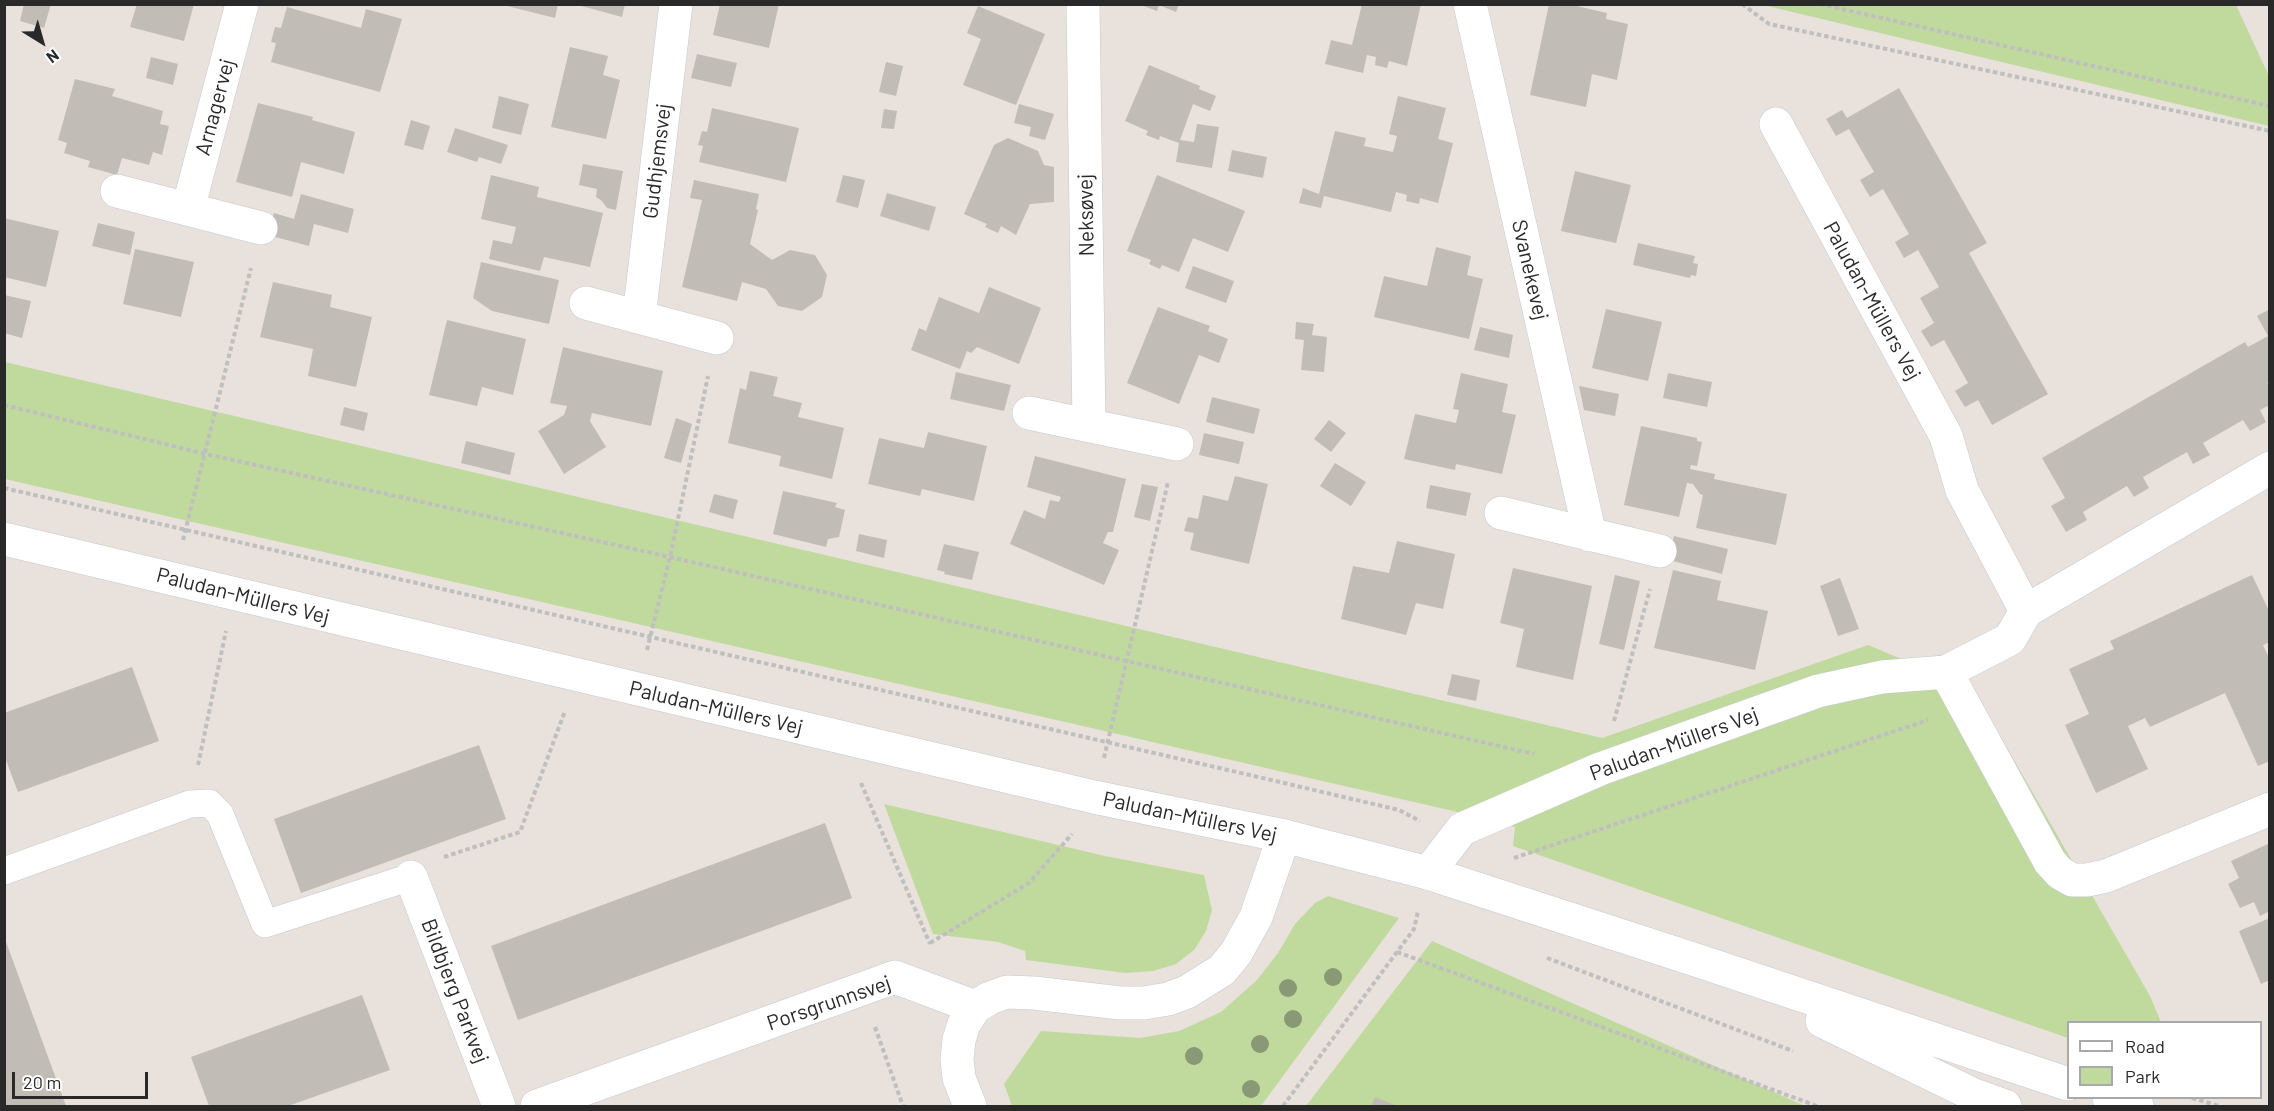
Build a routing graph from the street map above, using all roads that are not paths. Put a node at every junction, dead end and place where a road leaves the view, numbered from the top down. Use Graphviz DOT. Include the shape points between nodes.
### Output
graph roads {
  1 [pos="242,4"];
  2 [pos="676,4"];
  3 [pos="1083,4"];
  4 [pos="1470,4"];
  5 [pos="1776,124"];
  6 [pos="117,191"];
  7 [pos="188,209"];
  8 [pos="261,228"];
  9 [pos="586,303"];
  10 [pos="639,317"];
  11 [pos="717,338"];
  12 [pos="1029,413"];
  13 [pos="1089,425"];
  14 [pos="1177,444"];
  15 [pos="2270,468"];
  16 [pos="1501,513"];
  17 [pos="1590,535"];
  18 [pos="4,539"];
  19 [pos="1660,551"];
  20 [pos="2025,611"];
  21 [pos="1946,672"];
  22 [pos="2270,809"];
  23 [pos="1284,836"];
  24 [pos="4,871"];
  25 [pos="1428,873"];
  26 [pos="411,877"];
  27 [pos="1699,961"];
  28 [pos="975,1007"];
  29 [pos="2067,1084"];
  30 [pos="2112,1099"];
  31 [pos="499,1107"];
  32 [pos="537,1107"];
  33 [pos="970,1107"];
  34 [pos="2005,1107"];
  35 [pos="2137,1107"];
  1 -- 7 [label="street, Arnagervej"];
  2 -- 10 [label="street, Gudhjemsvej"];
  3 -- 13 [label="street, Neksøvej"];
  4 -- 17 [label="street, Svanekevej"];
  5 -- 20 [label="street, Paludan-Müllers Vej" via="1946,436 1962,490"];
  6 -- 7 [label="street"];
  7 -- 8 [label="street"];
  9 -- 10 [label="street"];
  10 -- 11 [label="street"];
  12 -- 13 [label="street"];
  13 -- 14 [label="street"];
  15 -- 20 [label="street"];
  16 -- 17 [label="street"];
  17 -- 19 [label="street"];
  18 -- 23 [label="street, Paludan-Müllers Vej" via="1094,797"];
  20 -- 21 [label="street, Paludan-Müllers Vej" via="2010,639"];
  21 -- 22 [label="street" via="2050,862 2072,880 2106,876"];
  21 -- 25 [label="street, Paludan-Müllers Vej" via="1882,677 1818,691 1600,769 1462,829"];
  23 -- 25 [label="street, Paludan-Müllers Vej"];
  23 -- 28 [label="street" via="1256,917 1236,952 1222,970 1187,992 1144,1003 1007,992"];
  24 -- 26 [label="lane" via="190,804 209,803 220,814 265,924"];
  25 -- 27 [label="street, Paludan-Müllers Vej"];
  26 -- 31 [label="street, Bildbjerg Parkvej"];
  27 -- 29 [label="street, Paludan-Müllers Vej"];
  27 -- 34 [label="street, Paludan-Müllers Vej"];
  28 -- 32 [label="street, Porsgrunnsvej" via="895,977"];
  28 -- 33 [label="street" via="964,1024 957,1059"];
  30 -- 35 [label="street"];
}
